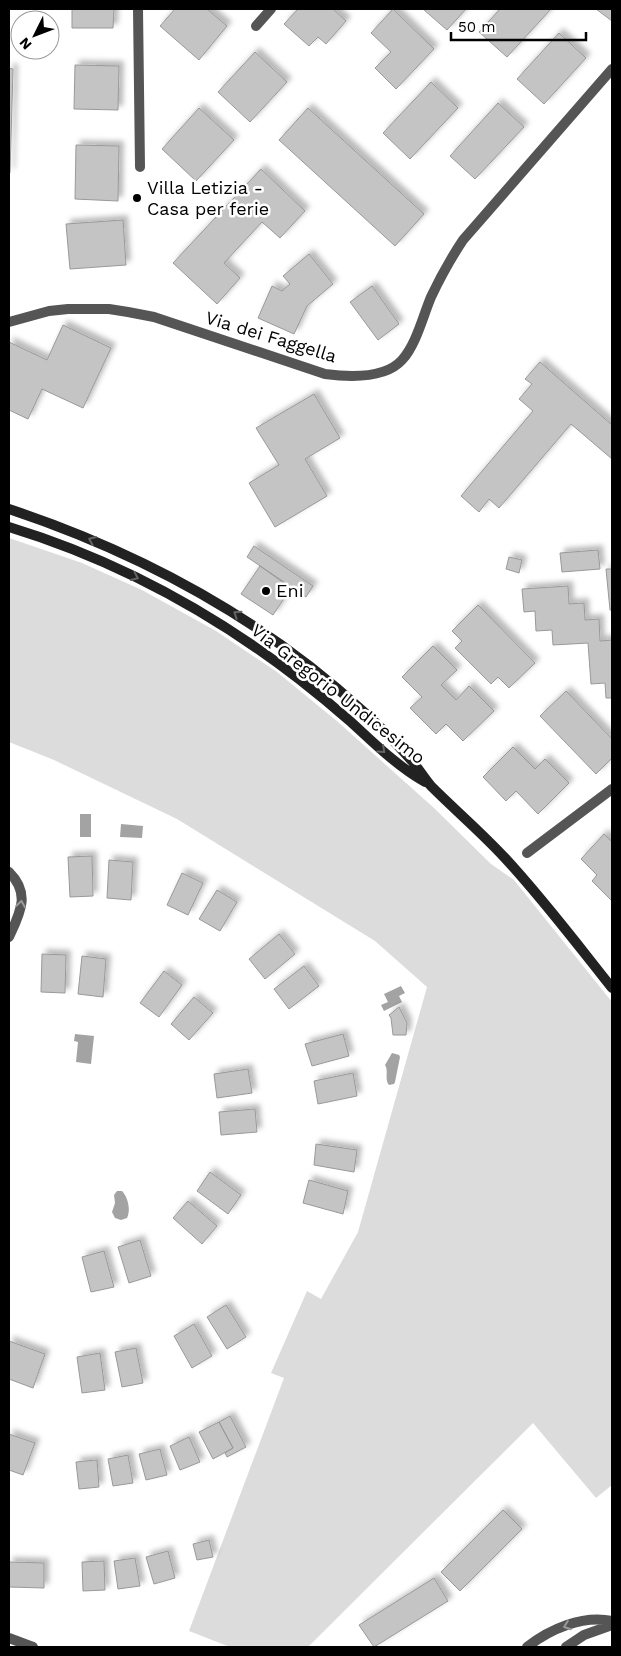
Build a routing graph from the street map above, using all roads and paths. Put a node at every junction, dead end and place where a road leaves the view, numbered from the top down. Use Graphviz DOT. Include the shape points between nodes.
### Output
graph roads {
  1 [pos="138,9"];
  2 [pos="271,9"];
  3 [pos="256,26"];
  4 [pos="612,69"];
  5 [pos="140,167"];
  6 [pos="9,322"];
  7 [pos="9,509"];
  8 [pos="9,527"];
  9 [pos="430,784"];
  10 [pos="612,789"];
  11 [pos="527,854"];
  12 [pos="9,872"];
  13 [pos="9,937"];
  14 [pos="612,988"];
  15 [pos="612,1623"];
  16 [pos="9,1638"];
  17 [pos="33,1647"];
  18 [pos="527,1647"];
  19 [pos="566,1647"];
  1 -- 5 [label="street"];
  2 -- 3 [label="street"];
  4 -- 6 [label="street, Via dei Faggella" via="464,240 432,295 409,350 403,360 392,368 375,374 325,374 154,317 109,309 48,311"];
  9 -- 7 [label="street, Via Gregorio Undicesimo, one-way" via="392,740 341,692 230,610 121,552"];
  8 -- 9 [label="street, Via Gregorio Undicesimo, one-way" via="122,571 216,621 299,679 392,760"];
  9 -- 14 [label="street, Via Gregorio Undicesimo" via="519,874"];
  10 -- 11 [label="street"];
  13 -- 12 [label="street, one-way" via="22,900 19,885"];
  15 -- 18 [label="street, one-way" via="597,1619 577,1622 551,1632"];
  15 -- 19 [label="street"];
  16 -- 17 [label="street"];
}
